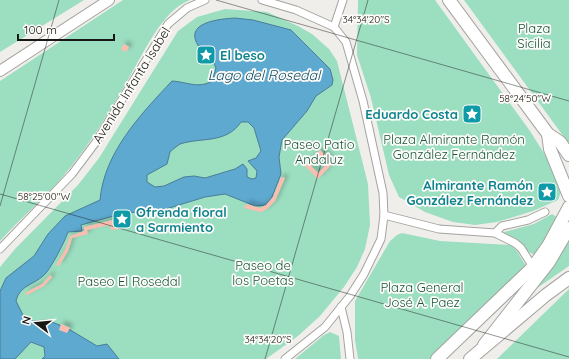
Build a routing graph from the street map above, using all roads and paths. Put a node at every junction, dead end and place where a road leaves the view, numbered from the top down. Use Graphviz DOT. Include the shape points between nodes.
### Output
graph roads {
  1 [pos="109,0"];
  2 [pos="205,0"];
  3 [pos="262,0"];
  4 [pos="343,0"];
  5 [pos="449,0"];
  6 [pos="334,27"];
  7 [pos="0,71"];
  8 [pos="548,134"];
  9 [pos="569,155"];
  10 [pos="569,196"];
  11 [pos="569,207"];
  12 [pos="545,212"];
  13 [pos="384,216"];
  14 [pos="569,228"];
  15 [pos="495,233"];
  16 [pos="0,249"];
  17 [pos="533,267"];
  18 [pos="569,278"];
  19 [pos="341,307"];
  20 [pos="484,345"];
  21 [pos="284,359"];
  22 [pos="350,359"];
  23 [pos="437,359"];
  24 [pos="470,359"];
  1 -- 7 [label="main road"];
  2 -- 16 [label="street, Avenida Infanta Isabel" via="187,8 168,24 96,142 72,174"];
  3 -- 6 [label="street" via="296,10"];
  4 -- 6 [label="street"];
  5 -- 8 [label="main road"];
  6 -- 13 [label="street" via="346,42 361,94 383,193"];
  8 -- 9 [label="main road" via="560,142"];
  8 -- 10 [label="main road" via="550,149"];
  11 -- 17 [label="main road" via="548,246"];
  12 -- 15 [label="street" via="528,220 502,226"];
  13 -- 15 [label="street" via="439,229"];
  13 -- 19 [label="street" via="382,239 371,262"];
  14 -- 20 [label="main road" via="549,262"];
  15 -- 17 [label="street" via="521,248"];
  17 -- 23 [label="main road"];
  18 -- 20 [label="main road"];
  19 -- 21 [label="street" via="325,326"];
  19 -- 22 [label="street"];
  20 -- 24 [label="main road"];
}
